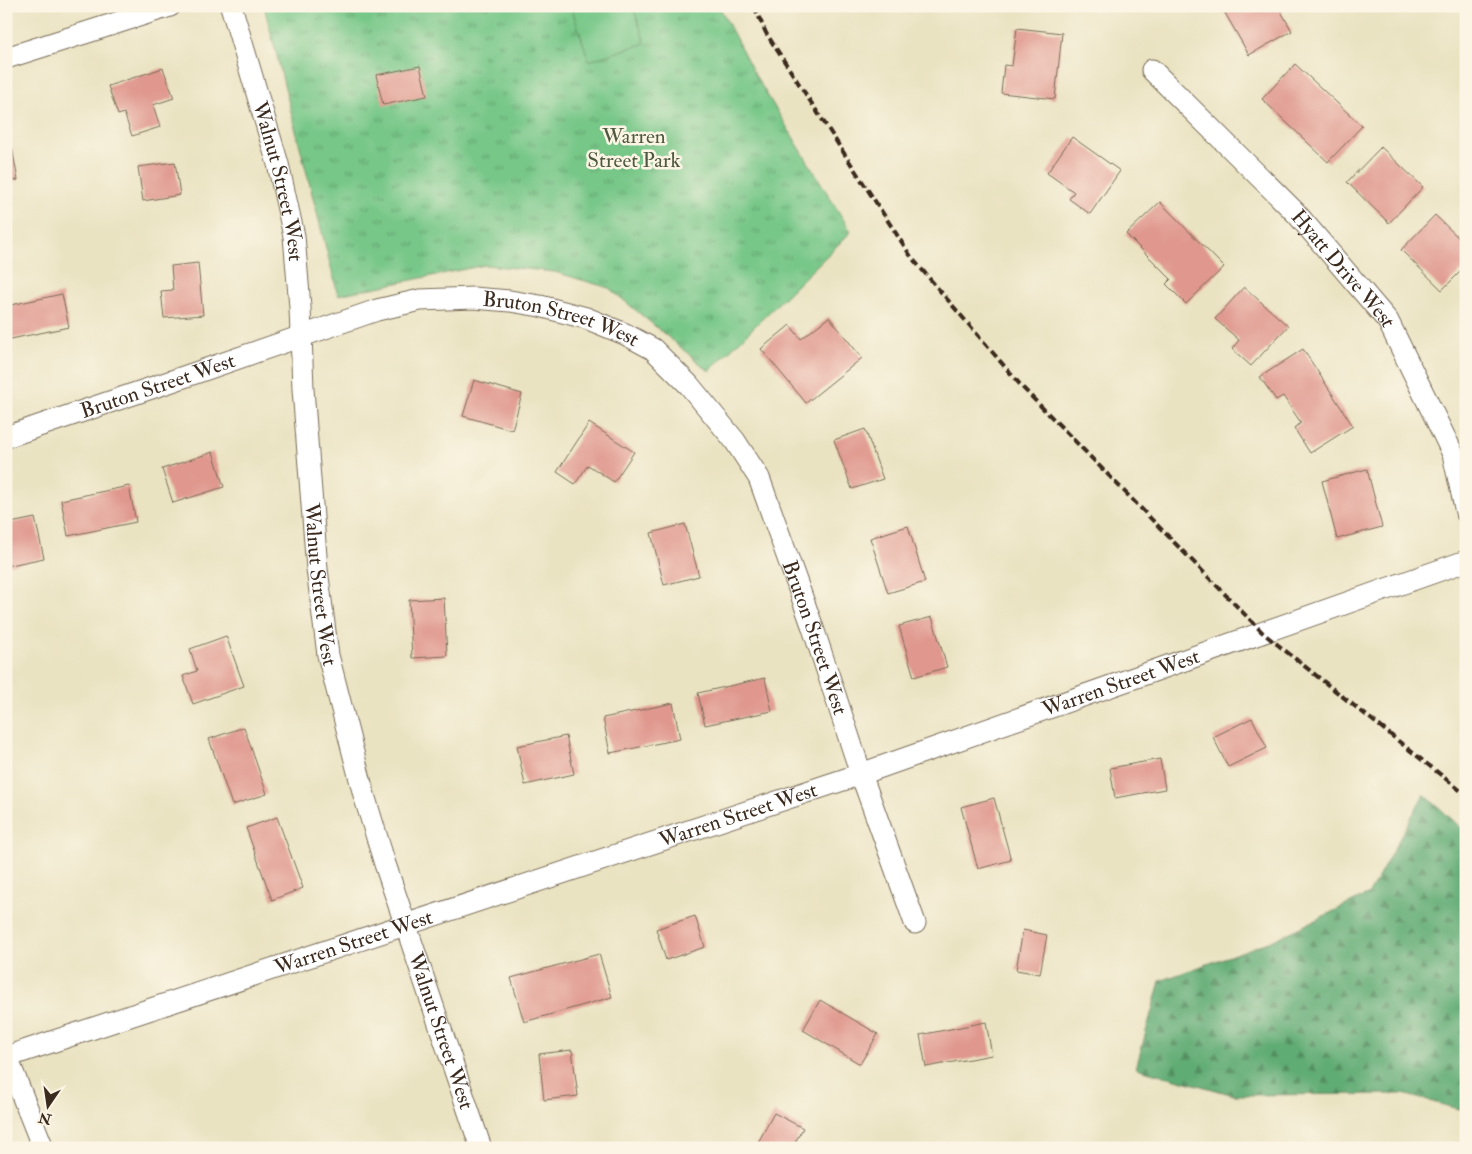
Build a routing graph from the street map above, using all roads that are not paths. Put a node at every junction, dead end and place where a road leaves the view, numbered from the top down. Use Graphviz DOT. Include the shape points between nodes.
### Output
graph roads {
  1 [pos="170,6"];
  2 [pos="231,6"];
  3 [pos="6,58"];
  4 [pos="1152,70"];
  5 [pos="301,337"];
  6 [pos="6,436"];
  7 [pos="1466,512"];
  8 [pos="1466,561"];
  9 [pos="861,774"];
  10 [pos="915,923"];
  11 [pos="406,926"];
  12 [pos="6,1057"];
  13 [pos="43,1148"];
  14 [pos="481,1148"];
  1 -- 3 [label="street"];
  2 -- 5 [label="street, Walnut Street West" via="278,164 294,236"];
  4 -- 7 [label="street, Hyatt Drive West" via="1296,213 1388,321 1453,454"];
  5 -- 6 [label="street, Bruton Street West"];
  5 -- 9 [label="street, Bruton Street West" via="420,300 473,298 520,302 586,318 653,349 689,385 735,441 759,478"];
  5 -- 11 [label="street, Walnut Street West" via="317,569 328,656 364,796"];
  8 -- 9 [label="street, Warren Street West"];
  9 -- 10 [label="street, Bruton Street West"];
  9 -- 11 [label="street, Warren Street West"];
  11 -- 12 [label="street, Warren Street West"];
  11 -- 14 [label="street, Walnut Street West"];
  12 -- 13 [label="street"];
}
